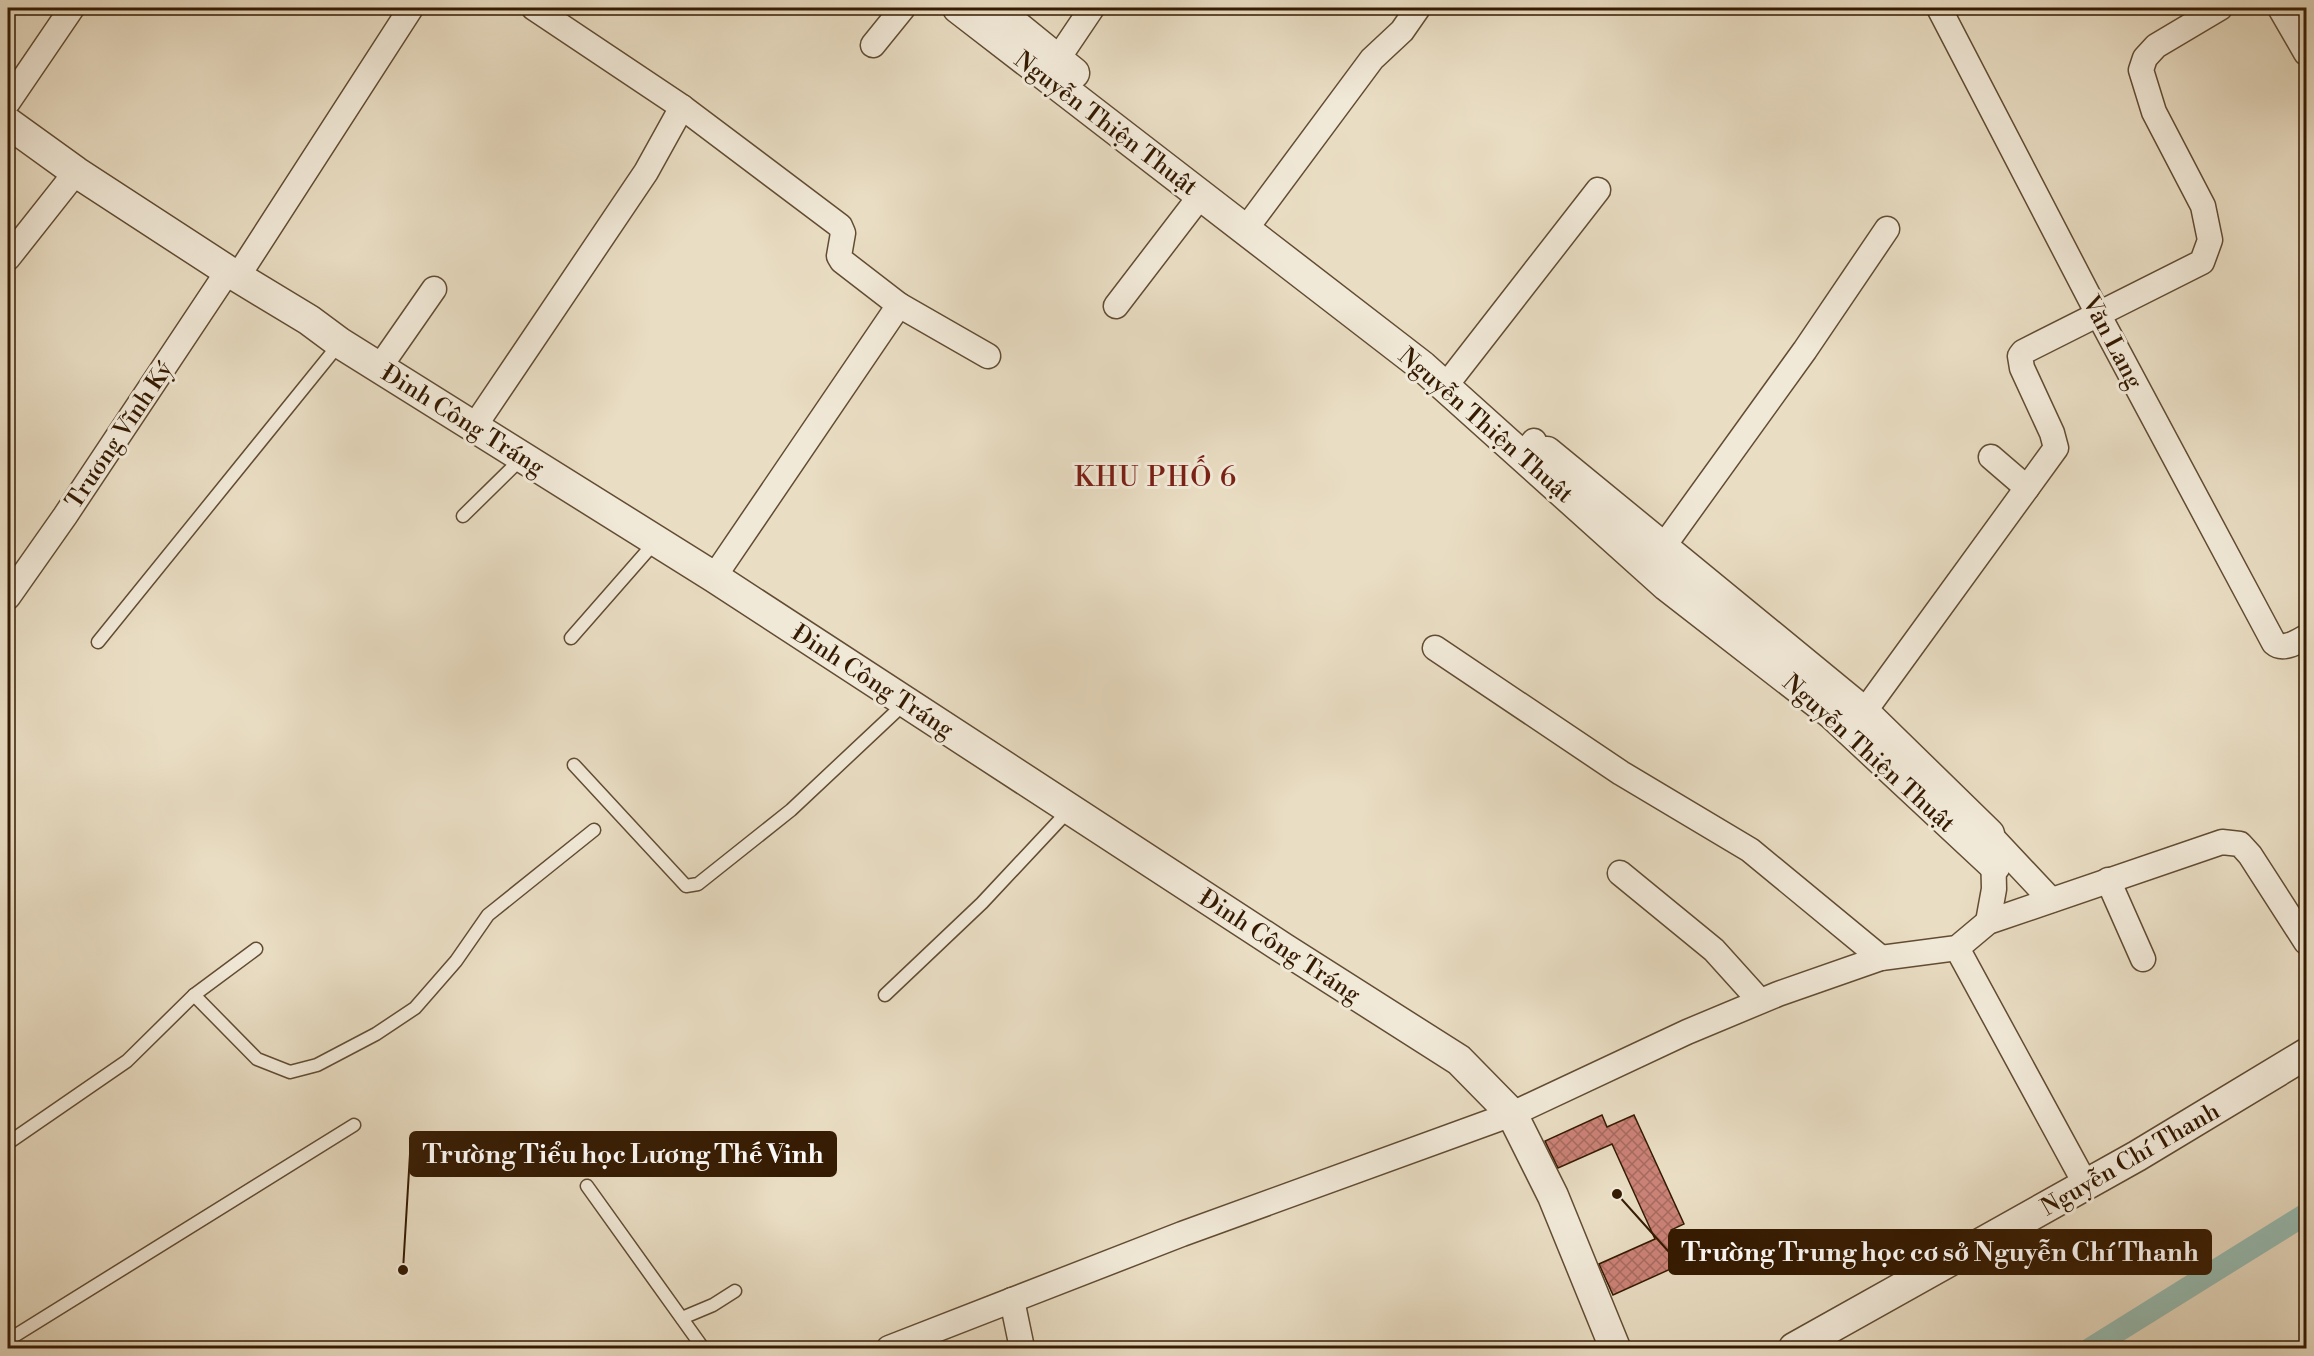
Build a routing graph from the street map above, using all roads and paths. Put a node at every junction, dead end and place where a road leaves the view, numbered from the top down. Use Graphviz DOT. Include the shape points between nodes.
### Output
graph roads {
  1 [pos="72,8"];
  2 [pos="411,8"];
  3 [pos="534,8"];
  4 [pos="903,8"];
  5 [pos="958,8"];
  6 [pos="994,8"];
  7 [pos="1092,8"];
  8 [pos="1418,8"];
  9 [pos="1939,8"];
  10 [pos="2220,8"];
  11 [pos="2280,8"];
  12 [pos="873,45"];
  13 [pos="2307,53"];
  14 [pos="1057,60"];
  15 [pos="8,102"];
  16 [pos="682,107"];
  17 [pos="8,123"];
  18 [pos="76,172"];
  19 [pos="1598,190"];
  20 [pos="1201,195"];
  21 [pos="1252,222"];
  22 [pos="1887,229"];
  23 [pos="8,258"];
  24 [pos="233,274"];
  25 [pos="434,289"];
  26 [pos="899,305"];
  27 [pos="1116,306"];
  28 [pos="2098,314"];
  29 [pos="340,343"];
  30 [pos="988,356"];
  31 [pos="379,368"];
  32 [pos="1454,375"];
  33 [pos="474,427"];
  34 [pos="1528,448"];
  35 [pos="523,457"];
  36 [pos="1991,457"];
  37 [pos="2027,488"];
  38 [pos="463,516"];
  39 [pos="656,541"];
  40 [pos="1663,547"];
  41 [pos="714,577"];
  42 [pos="8,597"];
  43 [pos="2307,637"];
  44 [pos="571,638"];
  45 [pos="98,642"];
  46 [pos="1435,648"];
  47 [pos="906,702"];
  48 [pos="1864,712"];
  49 [pos="574,765"];
  50 [pos="1070,809"];
  51 [pos="594,830"];
  52 [pos="1989,834"];
  53 [pos="1995,866"];
  54 [pos="1620,873"];
  55 [pos="2108,880"];
  56 [pos="2051,900"];
  57 [pos="1988,921"];
  58 [pos="2307,942"];
  59 [pos="1957,948"];
  60 [pos="256,949"];
  61 [pos="1881,958"];
  62 [pos="2143,959"];
  63 [pos="194,995"];
  64 [pos="885,995"];
  65 [pos="1760,1001"];
  66 [pos="2307,1054"];
  67 [pos="1512,1114"];
  68 [pos="354,1125"];
  69 [pos="8,1143"];
  70 [pos="2086,1185"];
  71 [pos="587,1186"];
  72 [pos="735,1291"];
  73 [pos="1012,1300"];
  74 [pos="682,1318"];
  75 [pos="8,1340"];
  76 [pos="702,1348"];
  77 [pos="889,1348"];
  78 [pos="1022,1348"];
  79 [pos="1615,1348"];
  80 [pos="1794,1348"];
  1 -- 15 [label="street"];
  2 -- 24 [label="street, Trương Vĩnh Ký"];
  3 -- 16 [label="street"];
  4 -- 12 [label="street"];
  5 -- 20 [label="street, Nguyễn Thiện Thuật"];
  6 -- 14 [label="street, Nguyễn Thiện Thuật"];
  7 -- 14 [label="street"];
  8 -- 21 [label="street" via="1402,31 1372,59"];
  9 -- 28 [label="street, Văn Lang"];
  10 -- 28 [label="street" via="2156,46 2141,70 2154,112 2203,206 2210,240 2202,262"];
  11 -- 13 [label="street"];
  14 -- 21 [label="street, Nguyễn Thiện Thuật"];
  16 -- 26 [label="street" via="840,226 843,233 839,256"];
  16 -- 33 [label="street" via="646,172"];
  17 -- 18 [label="street, Đinh Công Tráng"];
  18 -- 23 [label="street"];
  18 -- 24 [label="street, Đinh Công Tráng"];
  19 -- 32 [label="street"];
  20 -- 21 [label="street, Nguyễn Thiện Thuật"];
  20 -- 27 [label="street"];
  21 -- 32 [label="street, Nguyễn Thiện Thuật"];
  21 -- 34 [label="street, Nguyễn Thiện Thuật" via="1422,366"];
  22 -- 40 [label="street"];
  24 -- 29 [label="street, Đinh Công Tráng"];
  24 -- 42 [label="street, Trương Vĩnh Ký"];
  25 -- 31 [label="street"];
  26 -- 30 [label="street"];
  26 -- 41 [label="street"];
  28 -- 37 [label="street" via="2020,356 2056,448"];
  28 -- 43 [label="street, Văn Lang" via="2274,643 2284,647"];
  29 -- 31 [label="street, Đinh Công Tráng"];
  29 -- 45 [label="lane"];
  31 -- 33 [label="street, Đinh Công Tráng"];
  32 -- 34 [label="street, Nguyễn Thiện Thuật"];
  33 -- 35 [label="street, Đinh Công Tráng"];
  34 -- 40 [label="street, Nguyễn Thiện Thuật"];
  34 -- 53 [label="street, Nguyễn Thiện Thuật" via="1666,585 1832,714"];
  35 -- 38 [label="lane"];
  35 -- 39 [label="street, Đinh Công Tráng"];
  36 -- 37 [label="street"];
  37 -- 48 [label="street"];
  39 -- 41 [label="street, Đinh Công Tráng"];
  39 -- 44 [label="lane"];
  40 -- 48 [label="street, Nguyễn Thiện Thuật"];
  41 -- 47 [label="street, Đinh Công Tráng"];
  46 -- 61 [label="street" via="1621,773 1750,850"];
  47 -- 49 [label="lane" via="790,810 698,884 686,886"];
  47 -- 50 [label="street, Đinh Công Tráng"];
  48 -- 52 [label="street, Nguyễn Thiện Thuật"];
  50 -- 64 [label="lane" via="982,903"];
  50 -- 67 [label="street, Đinh Công Tráng" via="1458,1060"];
  51 -- 63 [label="lane" via="488,915 415,1008 317,1065 290,1072 256,1059"];
  52 -- 53 [label="street, Nguyễn Thiện Thuật"];
  52 -- 56 [label="street, Nguyễn Thiện Thuật"];
  53 -- 57 [label="street, Nguyễn Thiện Thuật"];
  54 -- 65 [label="street" via="1714,950"];
  55 -- 56 [label="street"];
  55 -- 58 [label="street" via="2222,842 2240,844"];
  55 -- 62 [label="street"];
  56 -- 57 [label="street"];
  57 -- 59 [label="street"];
  59 -- 61 [label="street"];
  59 -- 70 [label="street"];
  60 -- 63 [label="lane"];
  61 -- 65 [label="street"];
  63 -- 69 [label="lane" via="128,1061"];
  65 -- 67 [label="street"];
  66 -- 70 [label="street, Nguyễn Chí Thanh"];
  67 -- 73 [label="street"];
  67 -- 79 [label="street, Đinh Công Tráng" via="1553,1196"];
  68 -- 75 [label="lane"];
  70 -- 80 [label="street, Nguyễn Chí Thanh"];
  71 -- 74 [label="lane"];
  72 -- 74 [label="lane"];
  73 -- 77 [label="street"];
  73 -- 78 [label="street"];
  74 -- 76 [label="lane"];
}
